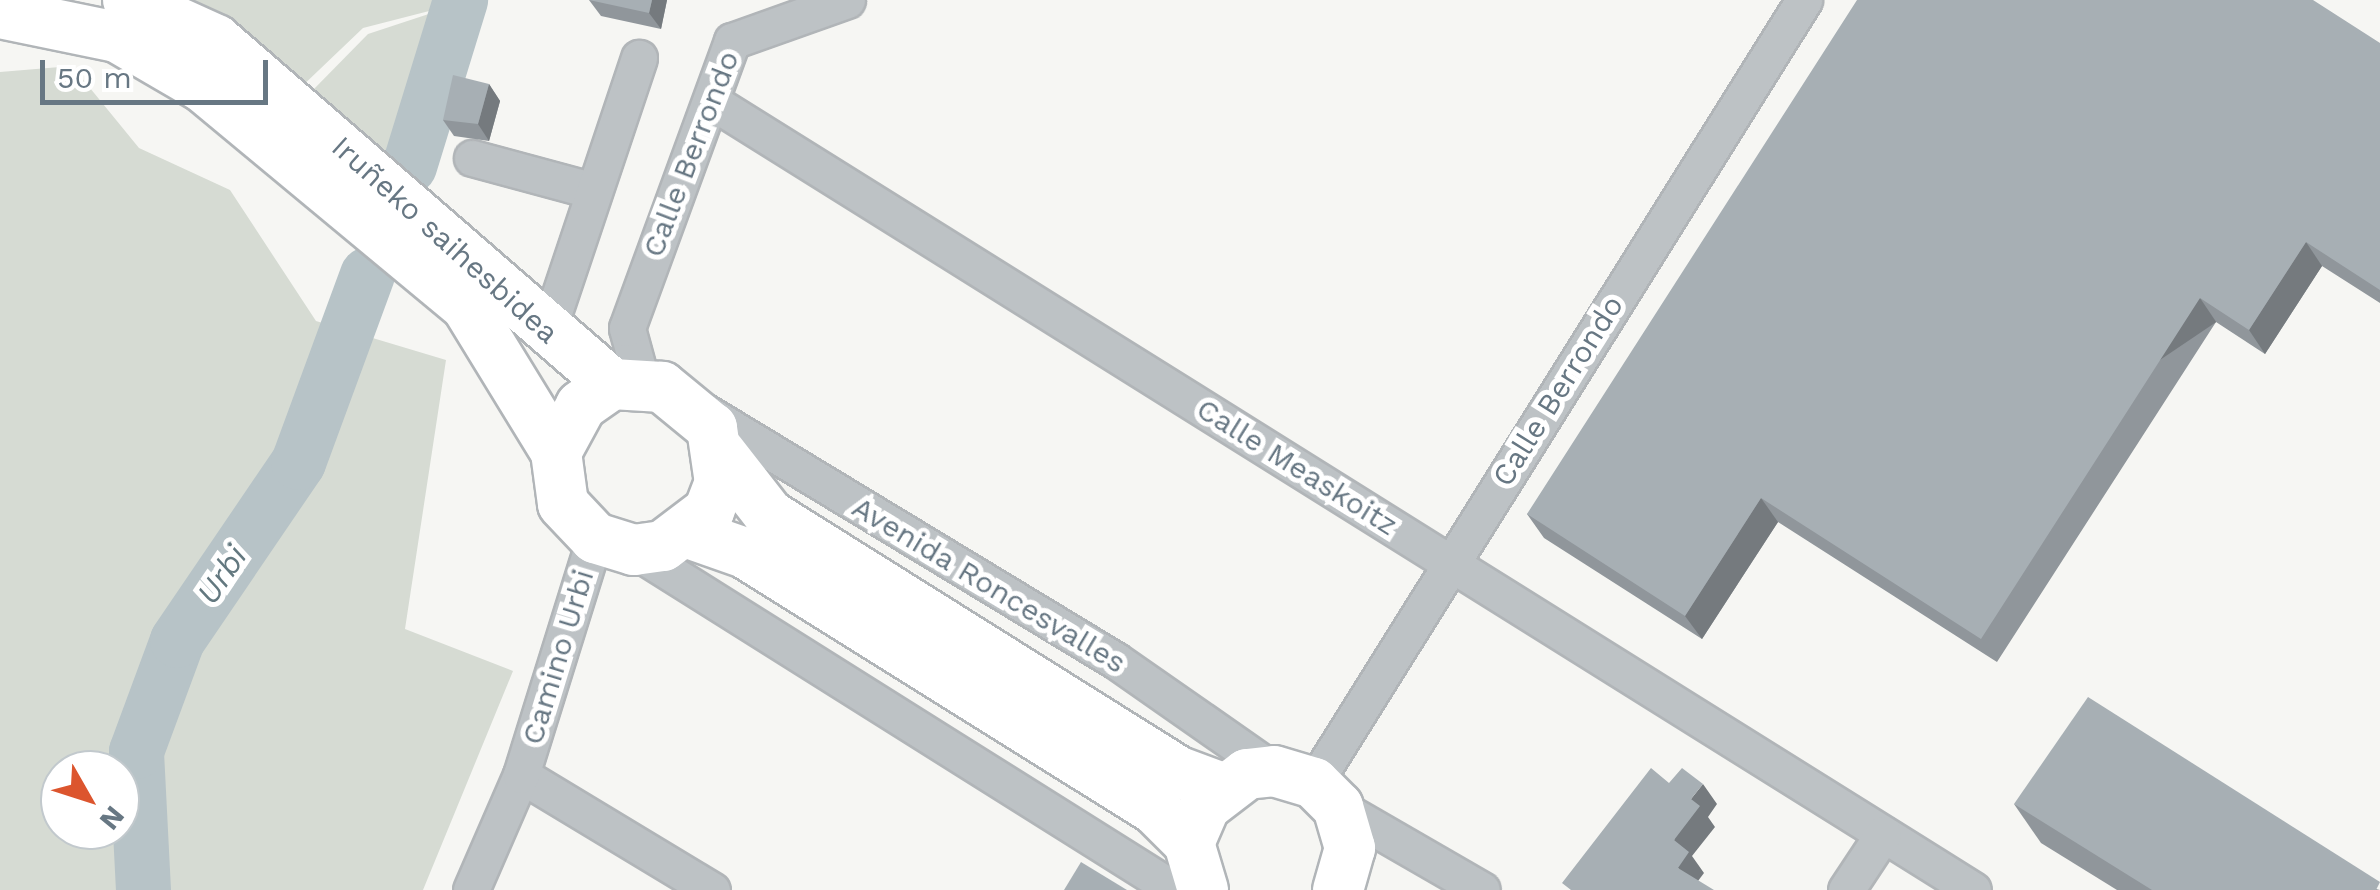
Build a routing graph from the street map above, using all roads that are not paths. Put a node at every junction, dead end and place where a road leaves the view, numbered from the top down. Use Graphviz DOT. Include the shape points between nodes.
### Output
graph roads {
  1 [pos="128,0"];
  2 [pos="847,0"];
  3 [pos="1804,0"];
  4 [pos="0,13"];
  5 [pos="639,58"];
  6 [pos="711,101"];
  7 [pos="472,158"];
  8 [pos="594,191"];
  9 [pos="548,330"];
  10 [pos="627,384"];
  11 [pos="697,407"];
  12 [pos="556,452"];
  13 [pos="720,452"];
  14 [pos="688,533"];
  15 [pos="615,544"];
  16 [pos="1450,562"];
  17 [pos="521,775"];
  18 [pos="1222,788"];
  19 [pos="1323,820"];
  20 [pos="1882,834"];
  21 [pos="1188,842"];
  22 [pos="471,890"];
  23 [pos="712,890"];
  24 [pos="1175,890"];
  25 [pos="1204,890"];
  26 [pos="1381,890"];
  27 [pos="1482,890"];
  28 [pos="1846,890"];
  29 [pos="1973,890"];
  1 -- 9 [label="highway, Iruñeko saihesbidea" via="216,40"];
  2 -- 6 [label="street, Calle Berrondo" via="732,41"];
  3 -- 16 [label="street, Calle Berrondo"];
  4 -- 12 [label="highway, Iruñeko saihesbidea" via="117,38 204,86 466,305"];
  5 -- 8 [label="street"];
  6 -- 10 [label="street, Calle Berrondo" via="627,328"];
  6 -- 16 [label="street, Calle Measkoitz"];
  7 -- 8 [label="street"];
  8 -- 9 [label="street"];
  9 -- 10 [label="highway, Iruñeko saihesbidea"];
  10 -- 11 [label="highway"];
  10 -- 12 [label="highway" via="581,406"];
  11 -- 13 [label="highway"];
  11 -- 19 [label="street, Avenida Roncesvalles" via="1115,660"];
  12 -- 15 [label="highway" via="564,504"];
  13 -- 14 [label="highway" via="715,497"];
  13 -- 18 [label="highway" via="769,515 1178,772"];
  14 -- 15 [label="highway"];
  14 -- 21 [label="highway" via="745,553 1155,809"];
  15 -- 17 [label="street, Camino Urbi"];
  15 -- 24 [label="street"];
  16 -- 19 [label="street, Calle Berrondo"];
  16 -- 20 [label="street, Calle Measkoitz"];
  17 -- 22 [label="street, Camino Urbi"];
  17 -- 23 [label="street"];
  18 -- 19 [label="highway"];
  18 -- 21 [label="highway"];
  19 -- 26 [label="highway"];
  19 -- 27 [label="street, Avenida Roncesvalles"];
  20 -- 28 [label="street"];
  20 -- 29 [label="street, Calle Measkoitz"];
  21 -- 25 [label="highway"];
}
